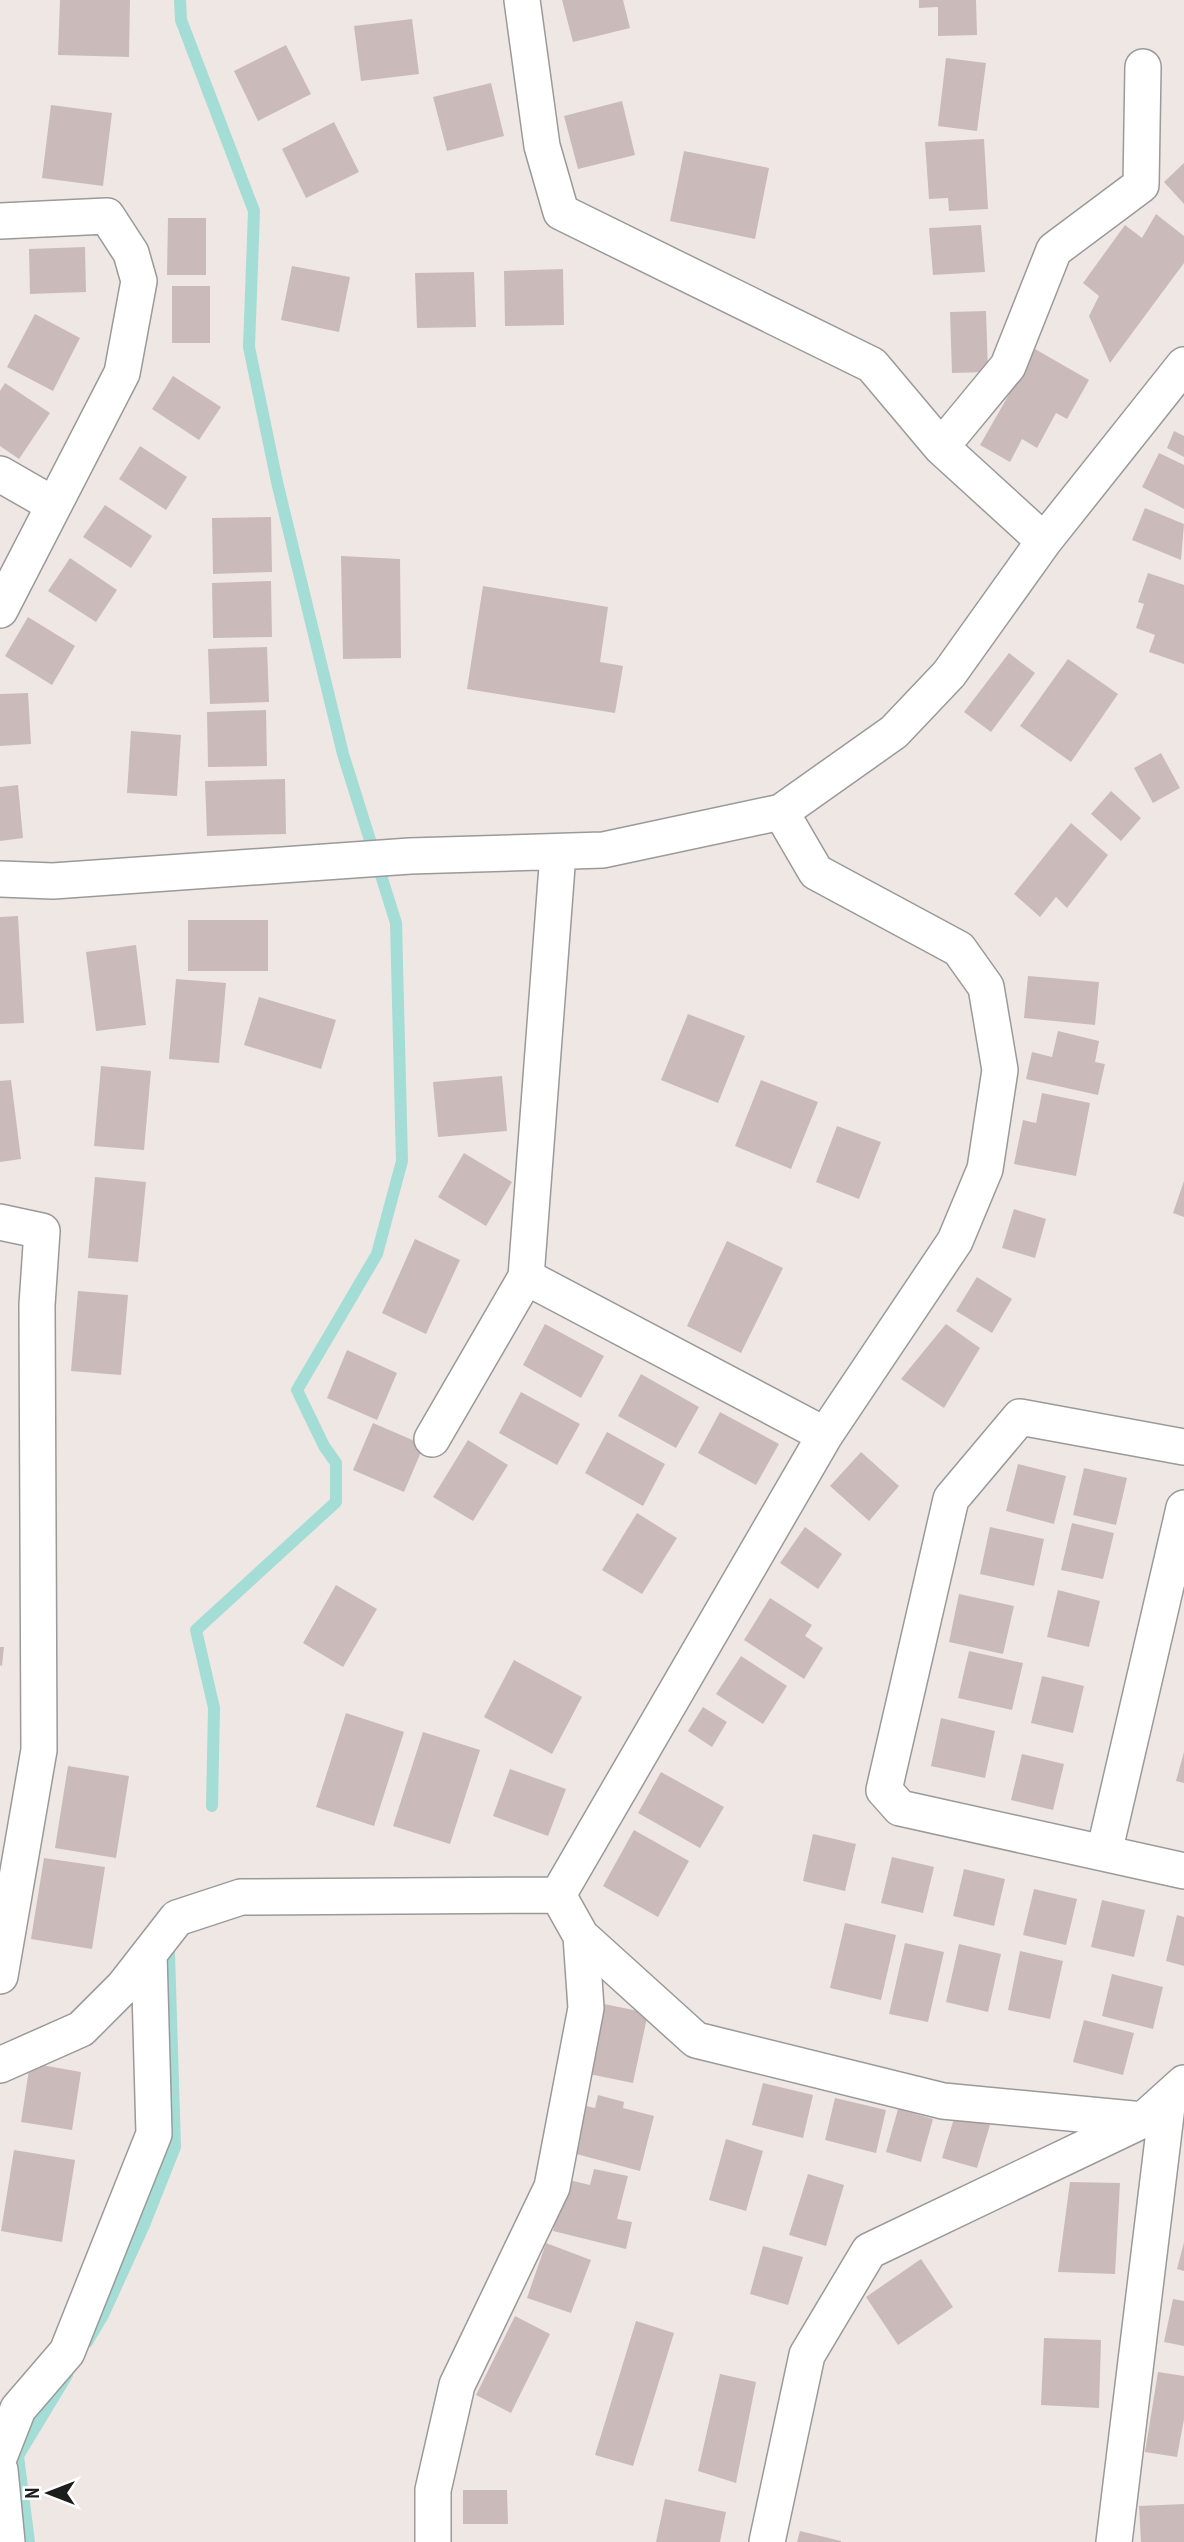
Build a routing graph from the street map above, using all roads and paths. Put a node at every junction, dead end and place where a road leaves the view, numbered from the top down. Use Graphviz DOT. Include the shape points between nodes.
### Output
graph roads {
  1 [pos="522,0"];
  2 [pos="1143,67"];
  3 [pos="0,221"];
  4 [pos="1184,365"];
  5 [pos="941,447"];
  6 [pos="0,474"];
  7 [pos="54,505"];
  8 [pos="1045,541"];
  9 [pos="0,610"];
  10 [pos="781,812"];
  11 [pos="558,853"];
  12 [pos="0,879"];
  13 [pos="0,1222"];
  14 [pos="526,1278"];
  15 [pos="825,1435"];
  16 [pos="432,1439"];
  17 [pos="1184,1447"];
  18 [pos="1184,1508"];
  19 [pos="1104,1853"];
  20 [pos="1184,1871"];
  21 [pos="558,1895"];
  22 [pos="581,1937"];
  23 [pos="149,1954"];
  24 [pos="0,1976"];
  25 [pos="0,2065"];
  26 [pos="1165,2100"];
  27 [pos="0,2455"];
  28 [pos="0,2470"];
  29 [pos="7,2542"];
  30 [pos="433,2542"];
  31 [pos="767,2542"];
  32 [pos="1114,2542"];
  1 -- 5 [label="street" via="542,146 561,212 872,365"];
  2 -- 5 [label="street" via="1141,185 1054,250 1008,366"];
  3 -- 7 [label="street" via="107,216 131,253 139,281 122,373"];
  4 -- 8 [label="street"];
  5 -- 8 [label="street"];
  6 -- 7 [label="street"];
  7 -- 9 [label="street"];
  8 -- 10 [label="street" via="948,674 894,732"];
  10 -- 11 [label="street" via="603,850"];
  10 -- 15 [label="street" via="816,872 959,949 986,987 1000,1070 985,1169 955,1241"];
  11 -- 12 [label="street" via="410,856 53,881"];
  11 -- 14 [label="street"];
  13 -- 24 [label="street" via="42,1231 37,1305 39,1750"];
  14 -- 15 [label="street"];
  14 -- 16 [label="street"];
  15 -- 21 [label="street"];
  17 -- 19 [label="street" via="1020,1417 951,1499 884,1790 900,1808"];
  18 -- 19 [label="street"];
  19 -- 20 [label="street"];
  21 -- 22 [label="street"];
  21 -- 23 [label="street" via="241,1897 177,1918"];
  22 -- 26 [label="street" via="696,2040 943,2101"];
  22 -- 30 [label="street" via="586,2008 552,2186 457,2385 433,2490"];
  23 -- 25 [label="street" via="81,2029"];
  23 -- 27 [label="street" via="154,2134 67,2352 18,2409"];
  26 -- 31 [label="street" via="869,2251 807,2355"];
  26 -- 32 [label="street"];
  28 -- 29 [label="street"];
}
